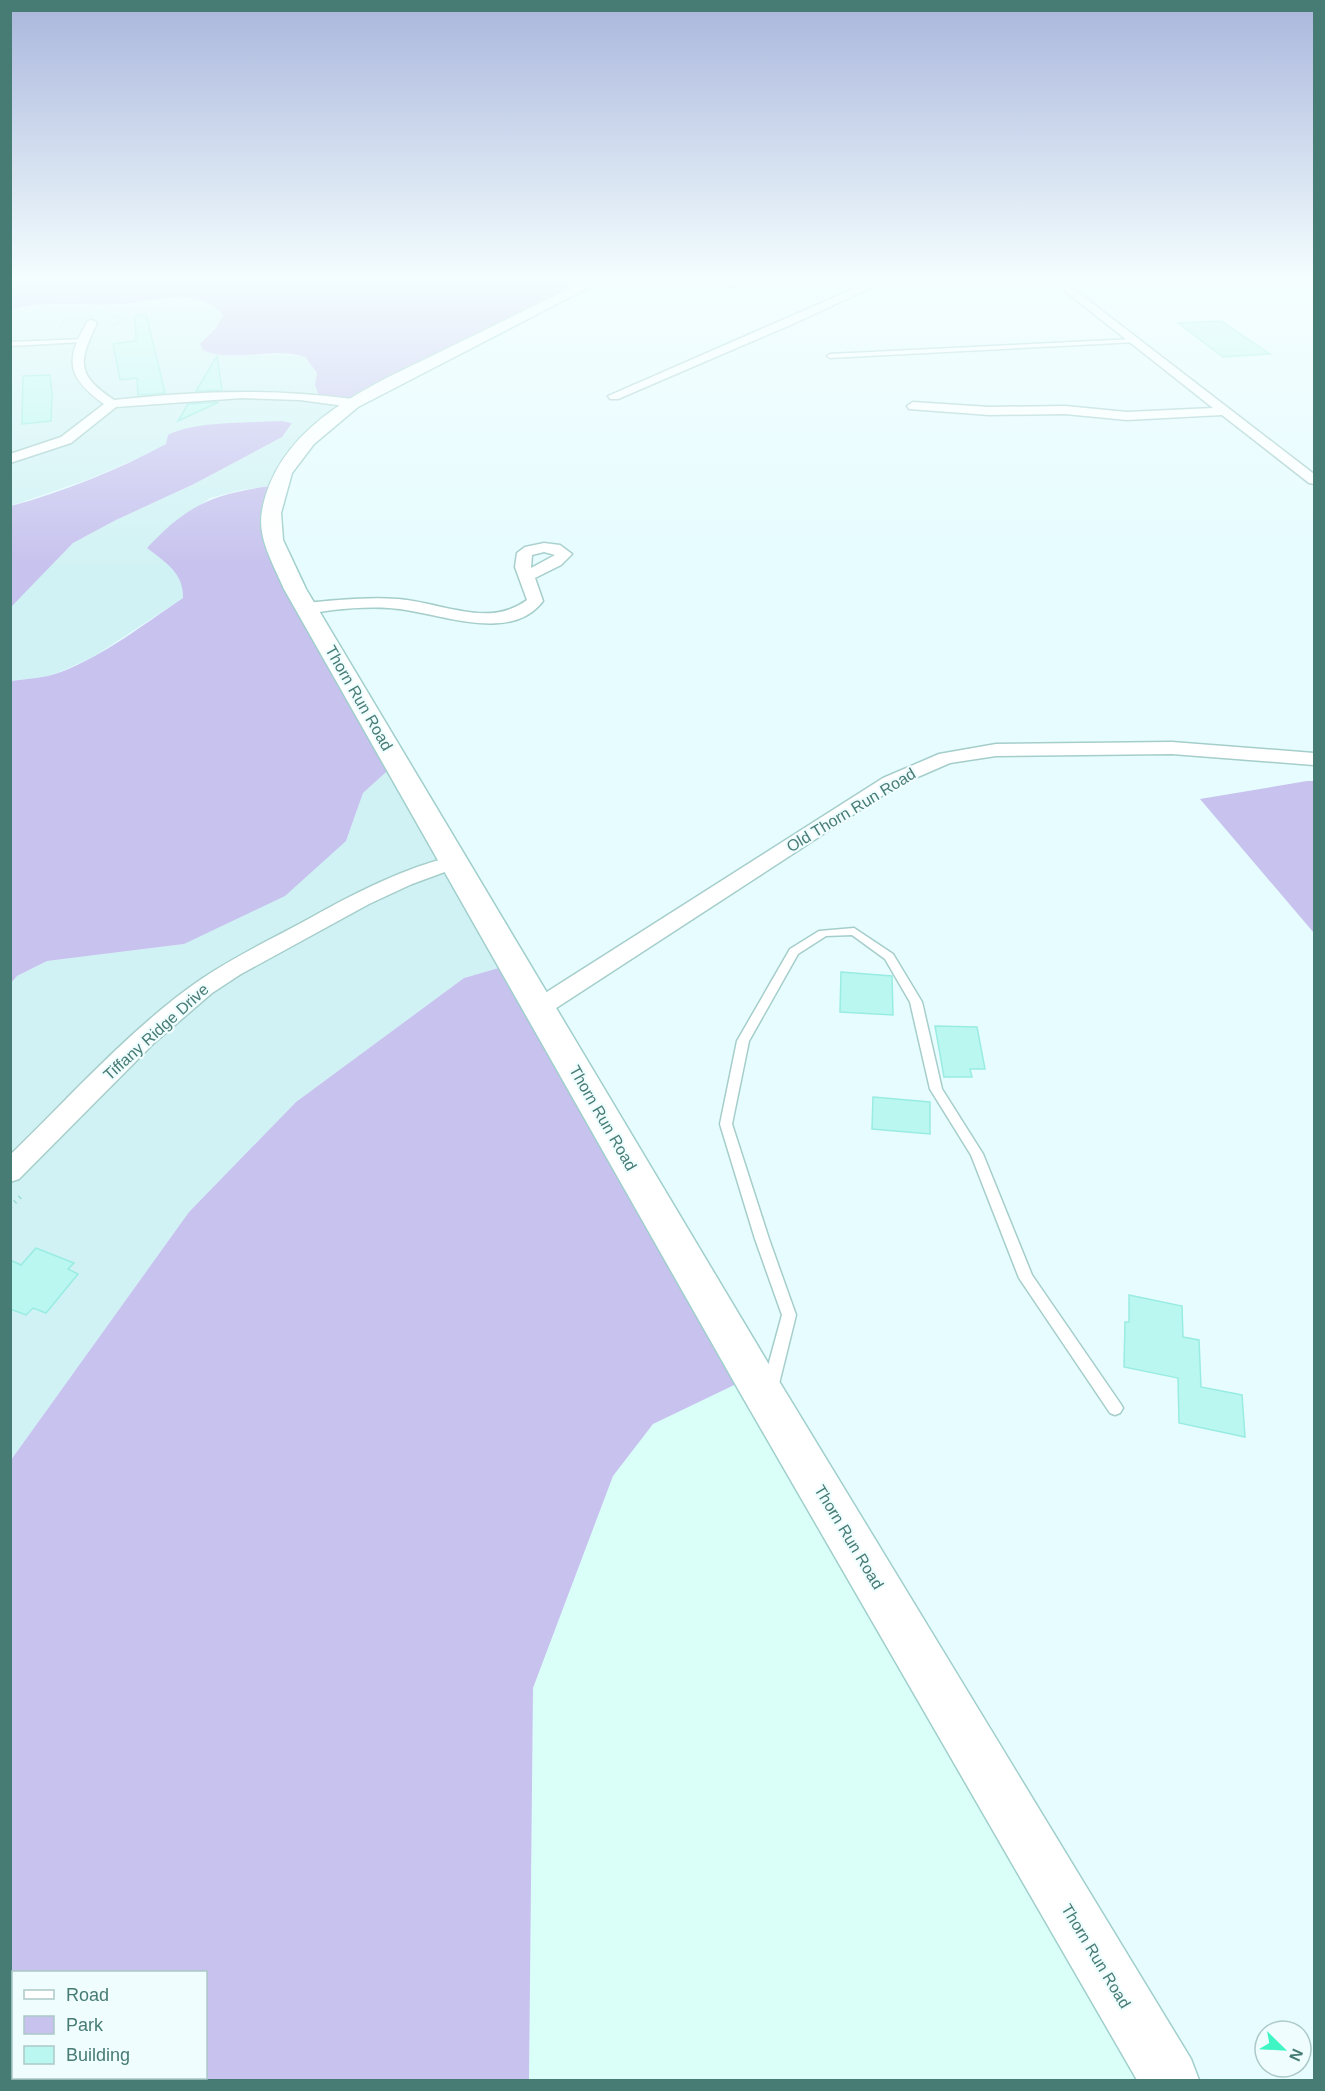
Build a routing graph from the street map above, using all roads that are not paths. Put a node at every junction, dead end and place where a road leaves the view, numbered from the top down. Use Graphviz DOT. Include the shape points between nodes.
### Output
graph roads {
  1 [pos="81,374"];
  2 [pos="410,374"];
  3 [pos="667,374"];
  4 [pos="1177,374"];
  5 [pos="614,396"];
  6 [pos="352,403"];
  7 [pos="112,404"];
  8 [pos="913,406"];
  9 [pos="1225,411"];
  10 [pos="10,459"];
  11 [pos="1314,480"];
  12 [pos="526,576"];
  13 [pos="306,608"];
  14 [pos="1314,759"];
  15 [pos="454,862"];
  16 [pos="539,1008"];
  17 [pos="10,1172"];
  18 [pos="767,1398"];
  19 [pos="1115,1407"];
  20 [pos="1170,2080"];
  1 -- 7 [label="street"];
  2 -- 6 [label="street, Thorn Run Road"];
  3 -- 5 [label="street"];
  4 -- 9 [label="street"];
  6 -- 7 [label="street" via="242,394"];
  6 -- 13 [label="street, Thorn Run Road" via="308,440 288,463 273,500 273,540"];
  7 -- 10 [label="street" via="66,440"];
  8 -- 9 [label="street" via="1065,410 1127,416"];
  9 -- 11 [label="street"];
  12 -- 13 [label="street" via="534,601 516,614 492,618 454,615 405,604 350,602"];
  13 -- 15 [label="street, Thorn Run Road"];
  14 -- 16 [label="street, Old Thorn Run Road" via="1199,749 1117,748 996,750 946,758 890,782"];
  15 -- 16 [label="street, Thorn Run Road"];
  15 -- 17 [label="street, Tiffany Ridge Drive" via="361,899 204,988 146,1037"];
  16 -- 18 [label="street, Thorn Run Road"];
  18 -- 19 [label="lane" via="789,1315 726,1124 743,1041 794,952 823,933 854,931 888,957 916,1002 936,1089 977,1154 1026,1278"];
  18 -- 20 [label="street, Thorn Run Road"];
}
